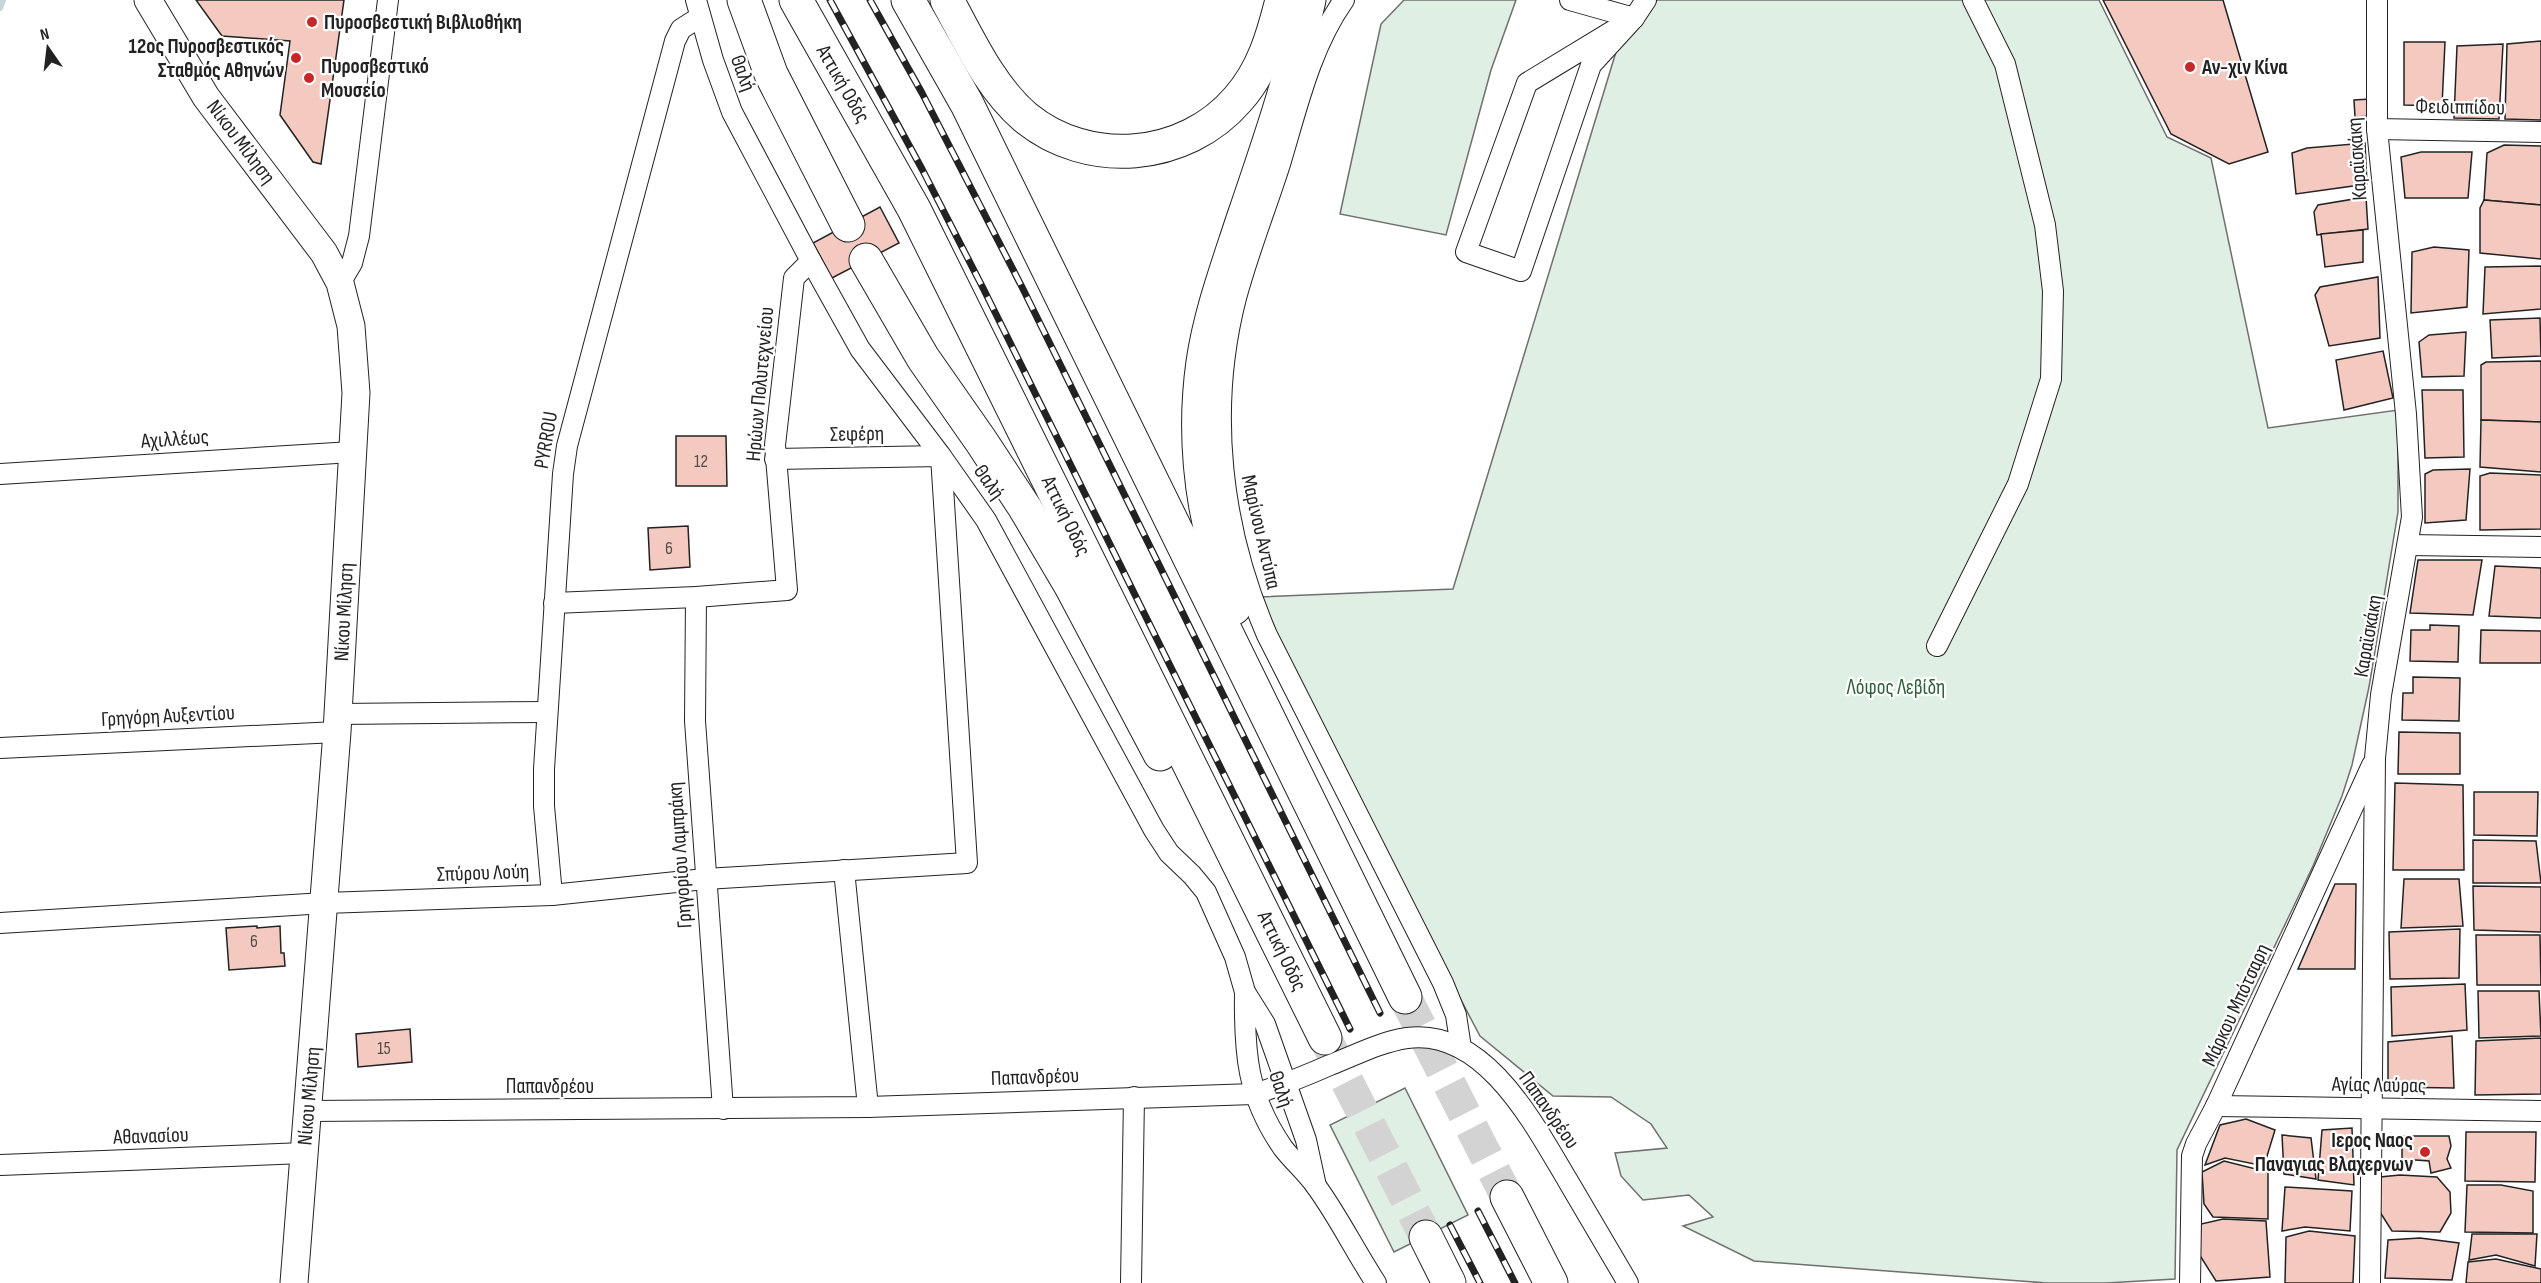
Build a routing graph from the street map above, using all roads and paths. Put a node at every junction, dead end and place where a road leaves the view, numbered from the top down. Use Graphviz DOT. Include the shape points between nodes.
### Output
graph roads {
  1 [pos="148,0"];
  2 [pos="388,0"];
  3 [pos="744,0"];
  4 [pos="796,0"];
  5 [pos="908,0"];
  6 [pos="947,0"];
  7 [pos="1282,0"];
  8 [pos="1309,0"];
  9 [pos="1344,0"];
  10 [pos="1570,0"];
  11 [pos="1646,0"];
  12 [pos="1972,0"];
  13 [pos="2377,0"];
  14 [pos="698,8"];
  15 [pos="1634,18"];
  16 [pos="2377,129"];
  17 [pos="2541,132"];
  18 [pos="848,225"];
  19 [pos="866,260"];
  20 [pos="811,261"];
  21 [pos="340,284"];
  22 [pos="352,452"];
  23 [pos="941,456"];
  24 [pos="775,459"];
  25 [pos="0,474"];
  26 [pos="2408,545"];
  27 [pos="2541,547"];
  28 [pos="696,597"];
  29 [pos="554,603"];
  30 [pos="1937,646"];
  31 [pos="547,712"];
  32 [pos="338,723"];
  33 [pos="0,748"];
  34 [pos="2375,758"];
  35 [pos="1326,838"];
  36 [pos="844,870"];
  37 [pos="705,879"];
  38 [pos="552,895"];
  39 [pos="325,903"];
  40 [pos="0,923"];
  41 [pos="1245,992"];
  42 [pos="1405,997"];
  43 [pos="1461,1048"];
  44 [pos="1285,1084"];
  45 [pos="1254,1094"];
  46 [pos="1134,1098"];
  47 [pos="2216,1106"];
  48 [pos="868,1107"];
  49 [pos="2372,1108"];
  50 [pos="723,1109"];
  51 [pos="308,1111"];
  52 [pos="2541,1111"];
  53 [pos="304,1153"];
  54 [pos="0,1165"];
  55 [pos="1316,1186"];
  56 [pos="1507,1197"];
  57 [pos="1426,1237"];
  58 [pos="294,1283"];
  59 [pos="1131,1283"];
  60 [pos="1376,1283"];
  61 [pos="1449,1283"];
  62 [pos="1551,1283"];
  63 [pos="1629,1283"];
  64 [pos="2190,1283"];
  65 [pos="2370,1283"];
  1 -- 21 [label="street, Νίκου Μίληση" via="206,97 313,237"];
  2 -- 21 [label="street" via="359,236 352,263"];
  3 -- 18 [label="highway" via="771,74"];
  4 -- 19 [label="highway, Αττική Οδός" via="914,209 1325,1038 1235,894 1065,577 981,441 923,358"];
  5 -- 35 [label="highway" via="972,115"];
  6 -- 7 [label="highway" via="994,81 1025,117 1080,146 1130,152 1180,142 1230,109 1264,59"];
  8 -- 35 [label="highway" via="1282,101 1212,319 1201,379 1198,442 1205,509 1221,571"];
  9 -- 43 [label="street, Μαρίνου Αντύπα" via="1319,41 1236,297 1223,383 1223,479 1249,595 1443,983 1456,1015"];
  10 -- 15 [label="street"];
  11 -- 15 [label="street"];
  12 -- 30 [label="street" via="2005,64 2045,225 2053,291 2051,379 2018,484"];
  13 -- 16 [label="street, Καραϊσκάκη"];
  14 -- 20 [label="street, Θαλή" via="732,112"];
  14 -- 29 [label="street, PYRROU" via="675,41 573,418 563,474"];
  15 -- 15 [label="street" via="1527,83 1466,252 1521,272 1591,65"];
  16 -- 17 [label="street, Φειδιππίδου"];
  16 -- 26 [label="street, Καραϊσκάκη" via="2412,489"];
  20 -- 23 [label="street, Θαλή" via="860,350"];
  20 -- 24 [label="street, Ηρώων Πολυτεχνείου" via="794,278"];
  21 -- 22 [label="street, Νίκου Μίληση" via="348,310 355,365"];
  22 -- 25 [label="street, Αχιλλέως"];
  22 -- 32 [label="street, Νίκου Μίληση"];
  23 -- 24 [label="street, Σεφέρη"];
  23 -- 36 [label="street, Σπύρου Λούη" via="967,863"];
  23 -- 41 [label="street, Θαλή" via="986,520 1154,830 1169,853 1206,892 1235,957"];
  24 -- 28 [label="street, Ηρώων Πολυτεχνείου" via="787,590"];
  26 -- 27 [label="street"];
  26 -- 34 [label="street, Καραϊσκάκη"];
  28 -- 29 [label="street"];
  28 -- 37 [label="street, Γρηγορίου Λαμπράκη" via="695,721"];
  29 -- 31 [label="street, PYRROU"];
  31 -- 32 [label="street, Γρηγόρη Αυξεντίου"];
  31 -- 38 [label="street, PYRROU" via="544,806"];
  32 -- 33 [label="street, Γρηγόρη Αυξεντίου"];
  32 -- 39 [label="street, Νίκου Μίληση"];
  34 -- 47 [label="street, Μάρκου Μπότσαρη"];
  34 -- 49 [label="street, Καραϊσκάκη"];
  35 -- 42 [label="highway"];
  36 -- 37 [label="street, Σπύρου Λούη"];
  36 -- 48 [label="street"];
  37 -- 38 [label="street, Σπύρου Λούη"];
  37 -- 50 [label="street, Γρηγορίου Λαμπράκη"];
  38 -- 39 [label="street, Σπύρου Λούη"];
  39 -- 40 [label="street, Σπύρου Λούη"];
  39 -- 51 [label="street, Νίκου Μίληση"];
  41 -- 44 [label="street, Θαλή" via="1265,1024"];
  41 -- 45 [label="street, Θαλή" via="1244,1029"];
  43 -- 44 [label="street, Παπανδρέου" via="1423,1037 1388,1041"];
  43 -- 63 [label="street, Παπανδρέου" via="1513,1094"];
  44 -- 45 [label="street, Παπανδρέου"];
  44 -- 55 [label="street, Θαλή" via="1306,1140"];
  45 -- 46 [label="street, Παπανδρέου"];
  45 -- 55 [label="street, Θαλή" via="1284,1149"];
  46 -- 48 [label="street, Παπανδρέου"];
  46 -- 59 [label="street"];
  47 -- 49 [label="street, Αγίας Λαύρας"];
  47 -- 64 [label="street, Μάρκου Μπότσαρη" via="2192,1156"];
  48 -- 50 [label="street, Παπανδρέου"];
  49 -- 52 [label="street, Αγίας Λαύρας"];
  49 -- 65 [label="street, Καραϊσκάκη"];
  50 -- 51 [label="street, Παπανδρέου"];
  51 -- 53 [label="street, Νίκου Μίληση"];
  53 -- 54 [label="street, Αθανασίου"];
  53 -- 58 [label="street, Νίκου Μίληση"];
  55 -- 60 [label="street, Θαλή"];
  56 -- 62 [label="highway"];
  57 -- 61 [label="highway"];
}
